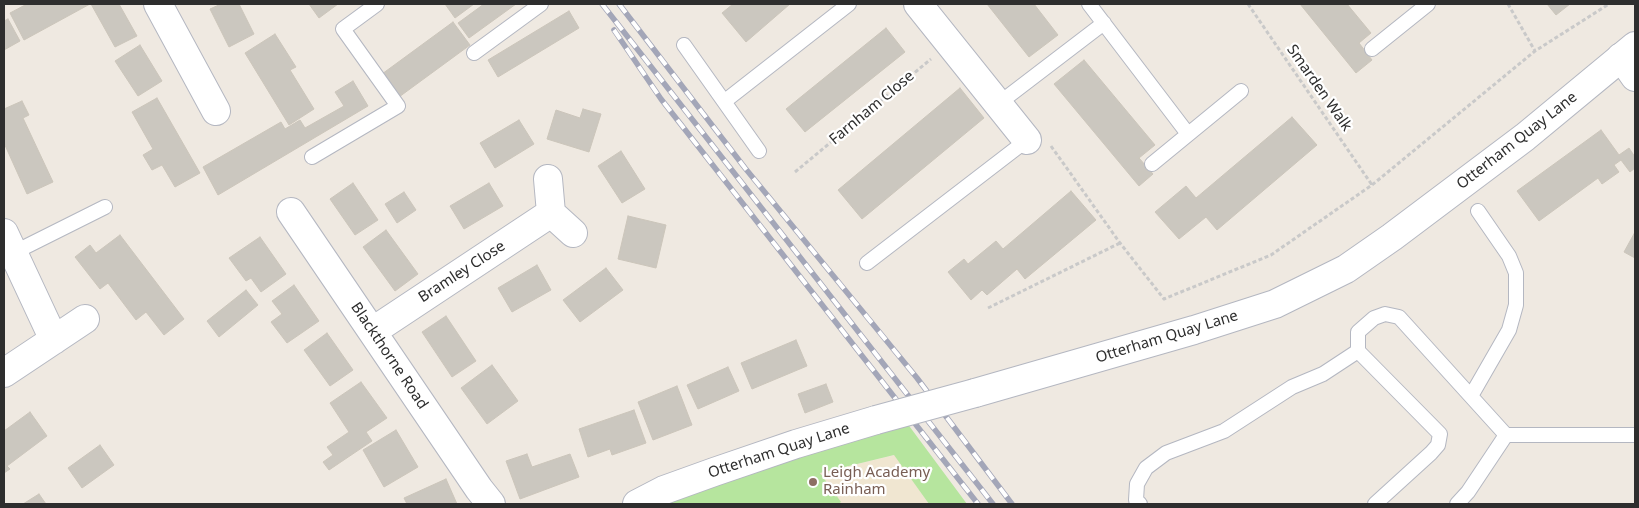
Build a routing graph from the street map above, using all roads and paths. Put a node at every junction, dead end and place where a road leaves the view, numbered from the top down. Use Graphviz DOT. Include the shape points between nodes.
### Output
graph roads {
  1 [pos="158,4"];
  2 [pos="377,4"];
  3 [pos="541,4"];
  4 [pos="849,4"];
  5 [pos="918,4"];
  6 [pos="1090,4"];
  7 [pos="1248,4"];
  8 [pos="1428,4"];
  9 [pos="1508,4"];
  10 [pos="1609,4"];
  11 [pos="1413,8"];
  12 [pos="1104,23"];
  13 [pos="950,43"];
  14 [pos="684,45"];
  15 [pos="1372,49"];
  16 [pos="1535,51"];
  17 [pos="474,52"];
  18 [pos="1630,60"];
  19 [pos="1241,91"];
  20 [pos="725,101"];
  21 [pos="998,104"];
  22 [pos="216,111"];
  23 [pos="1188,134"];
  24 [pos="1038,141"];
  25 [pos="759,152"];
  26 [pos="312,157"];
  27 [pos="1152,164"];
  28 [pos="795,172"];
  29 [pos="548,179"];
  30 [pos="1372,185"];
  31 [pos="105,207"];
  32 [pos="1478,211"];
  33 [pos="291,212"];
  34 [pos="551,213"];
  35 [pos="573,233"];
  36 [pos="8,243"];
  37 [pos="1120,243"];
  38 [pos="867,263"];
  39 [pos="988,308"];
  40 [pos="85,319"];
  41 [pos="372,331"];
  42 [pos="54,340"];
  43 [pos="1358,351"];
  44 [pos="4,373"];
  45 [pos="1471,396"];
  46 [pos="1506,435"];
  47 [pos="1635,436"];
  48 [pos="489,503"];
  49 [pos="637,504"];
  50 [pos="1140,504"];
  51 [pos="1375,504"];
  52 [pos="1457,504"];
  1 -- 22 [label="street"];
  2 -- 26 [label="lane" via="343,30 398,106"];
  3 -- 17 [label="lane"];
  4 -- 20 [label="lane"];
  5 -- 13 [label="street"];
  6 -- 12 [label="lane"];
  7 -- 30 [label="path, Smarden Walk"];
  8 -- 11 [label="lane"];
  9 -- 16 [label="path"];
  10 -- 16 [label="path"];
  11 -- 15 [label="lane"];
  12 -- 21 [label="lane"];
  12 -- 23 [label="lane"];
  13 -- 21 [label="street"];
  13 -- 28 [label="path, Farnham Close"];
  14 -- 20 [label="lane"];
  16 -- 30 [label="path"];
  18 -- 49 [label="street, Otterham Quay Lane, bridge" via="1346,270 1274,304 796,444 664,490"];
  19 -- 23 [label="lane"];
  20 -- 25 [label="lane"];
  21 -- 24 [label="street"];
  23 -- 27 [label="lane"];
  24 -- 37 [label="path"];
  24 -- 38 [label="lane"];
  29 -- 34 [label="street"];
  30 -- 37 [label="path" via="1272,255 1164,299"];
  31 -- 36 [label="lane"];
  32 -- 45 [label="lane" via="1509,256 1516,273 1516,305 1509,330"];
  33 -- 41 [label="street, Blackthorne Road"];
  34 -- 35 [label="street"];
  34 -- 41 [label="street, Bramley Close"];
  36 -- 42 [label="street"];
  37 -- 39 [label="path"];
  40 -- 42 [label="street"];
  41 -- 48 [label="street, Blackthorne Road"];
  42 -- 44 [label="street"];
  43 -- 45 [label="lane" via="1358,332 1374,318 1386,314 1399,317"];
  43 -- 50 [label="lane" via="1323,374 1292,387 1224,431 1166,453 1146,468 1137,484 1136,500"];
  43 -- 51 [label="lane" via="1440,434 1438,445 1431,453"];
  45 -- 46 [label="lane"];
  46 -- 47 [label="lane"];
  46 -- 52 [label="lane"];
}
